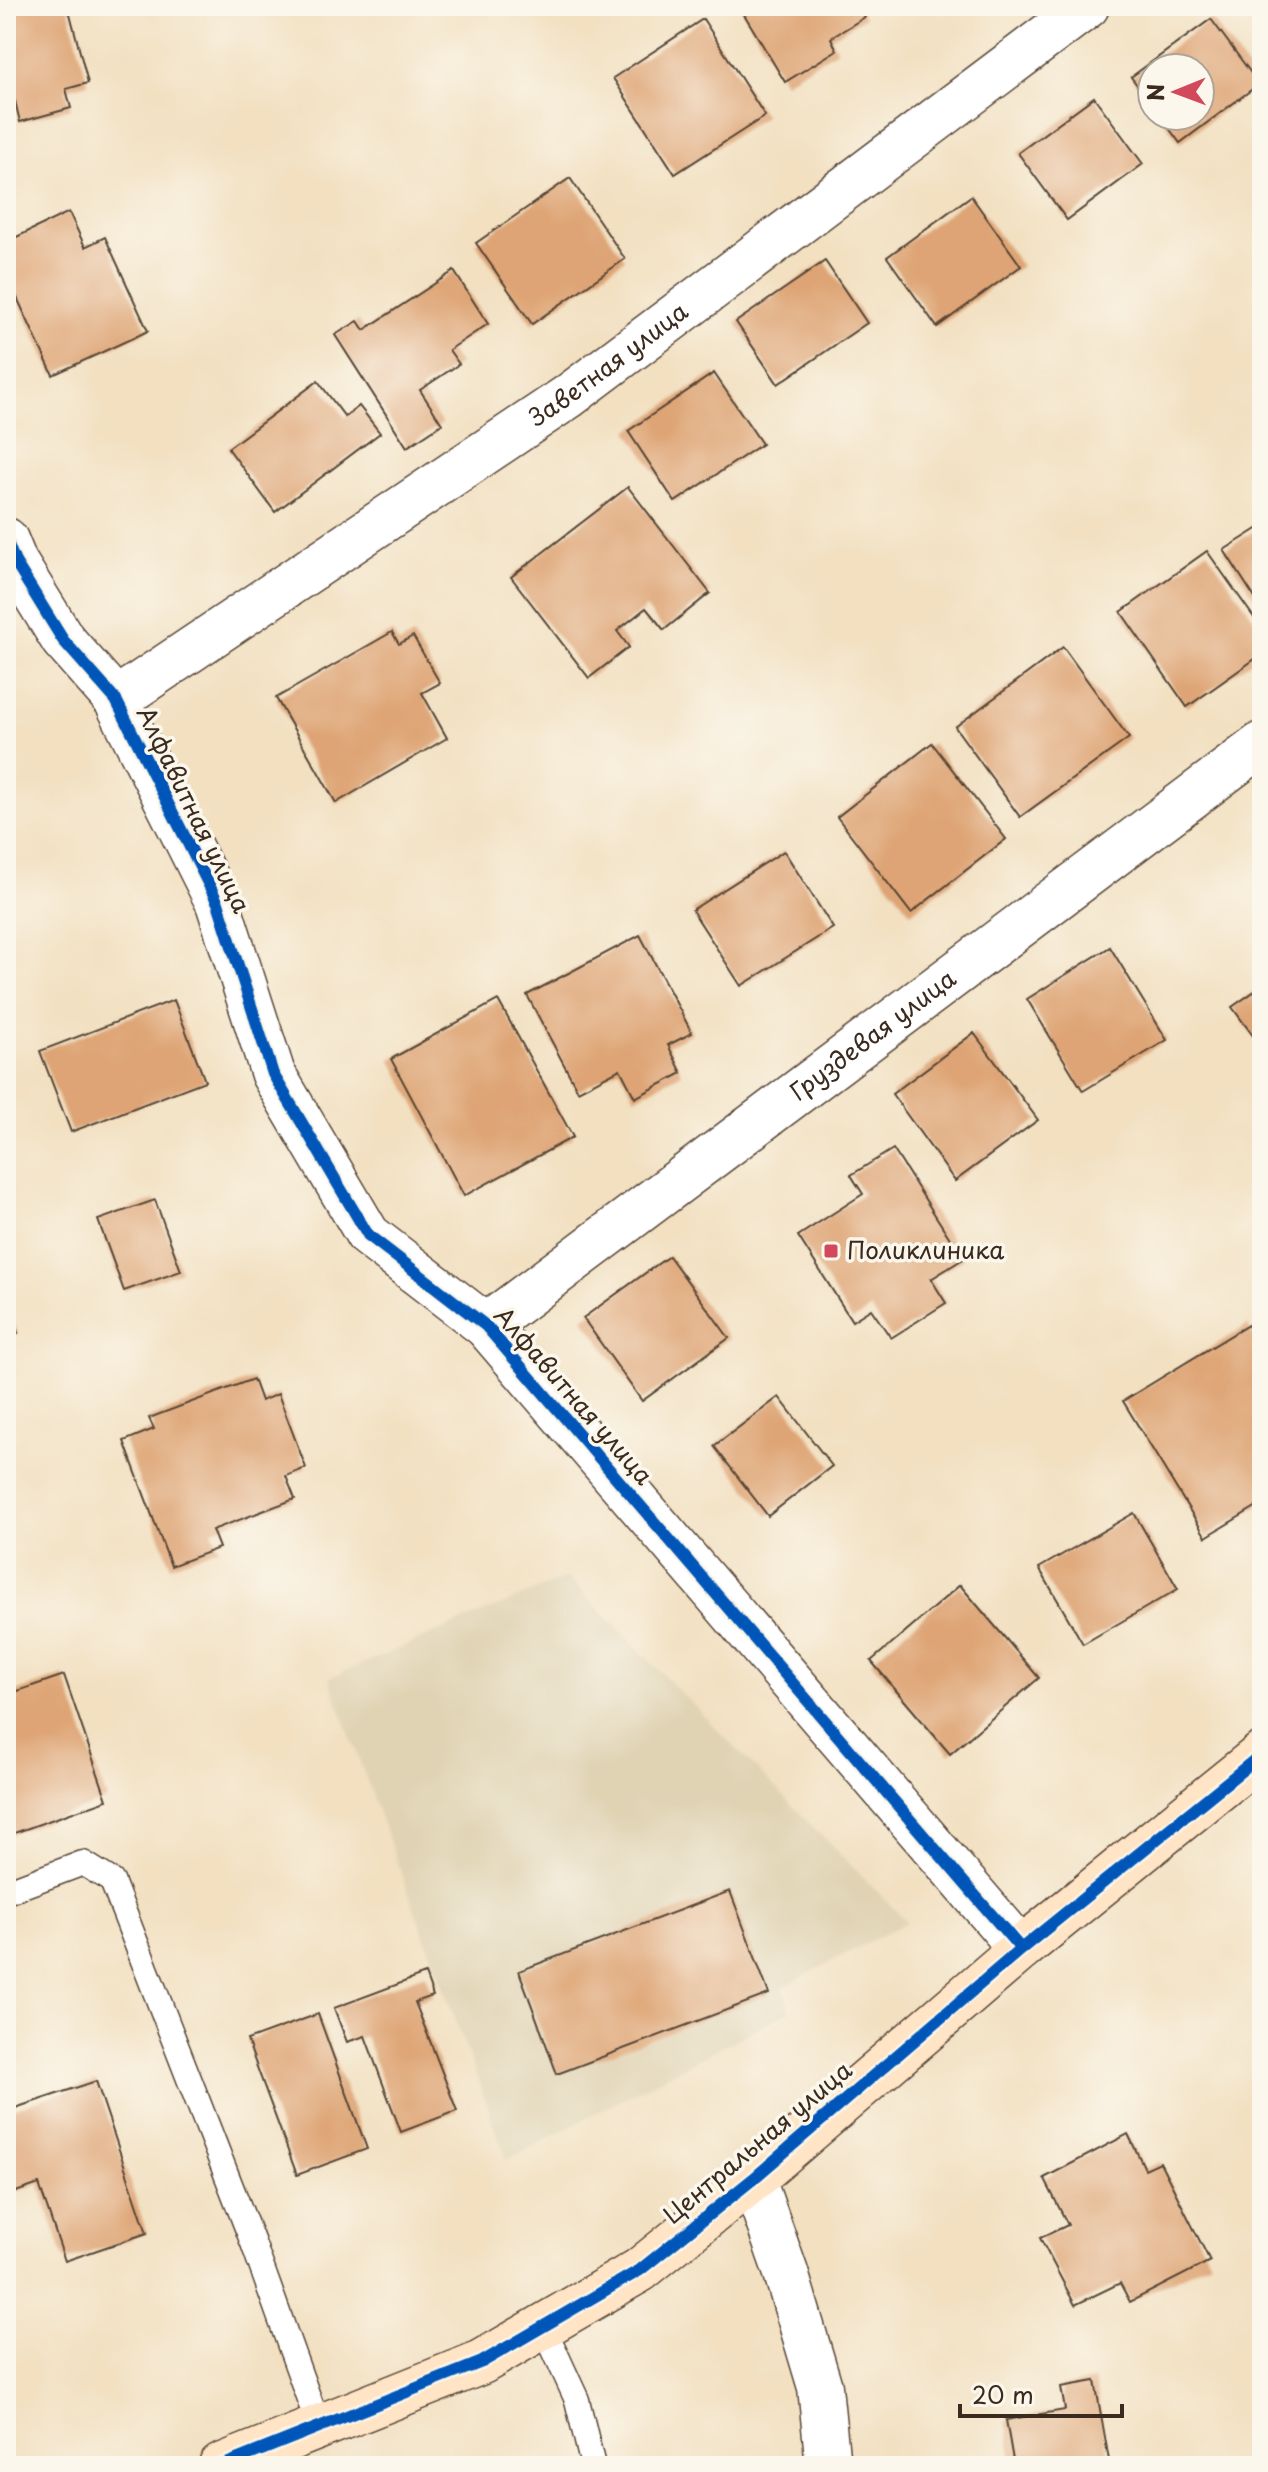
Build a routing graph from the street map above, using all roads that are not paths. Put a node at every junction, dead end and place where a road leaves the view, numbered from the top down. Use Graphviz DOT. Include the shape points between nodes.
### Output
graph roads {
  1 [pos="1087,6"];
  2 [pos="6,540"];
  3 [pos="116,700"];
  4 [pos="1262,744"];
  5 [pos="486,1326"];
  6 [pos="1262,1754"];
  7 [pos="6,1892"];
  8 [pos="1021,1949"];
  9 [pos="753,2179"];
  10 [pos="544,2328"];
  11 [pos="319,2427"];
  12 [pos="221,2466"];
  13 [pos="593,2466"];
  14 [pos="828,2466"];
  1 -- 3 [label="street, Заветная улица" via="569,396"];
  2 -- 3 [label="street, Алфавитная улица" via="63,640"];
  3 -- 5 [label="street, Алфавитная улица" via="218,903 273,1074 368,1235"];
  4 -- 5 [label="street, Груздевая улица"];
  5 -- 8 [label="street, Алфавитная улица"];
  6 -- 8 [label="street, Центральная улица"];
  7 -- 11 [label="lane" via="83,1863 112,1881"];
  8 -- 9 [label="street, Центральная улица"];
  9 -- 10 [label="street, Центральная улица" via="640,2270"];
  9 -- 14 [label="street" via="820,2387"];
  10 -- 11 [label="street, Центральная улица" via="482,2362"];
  10 -- 13 [label="lane" via="577,2400"];
  11 -- 12 [label="street, Центральная улица"];
}
